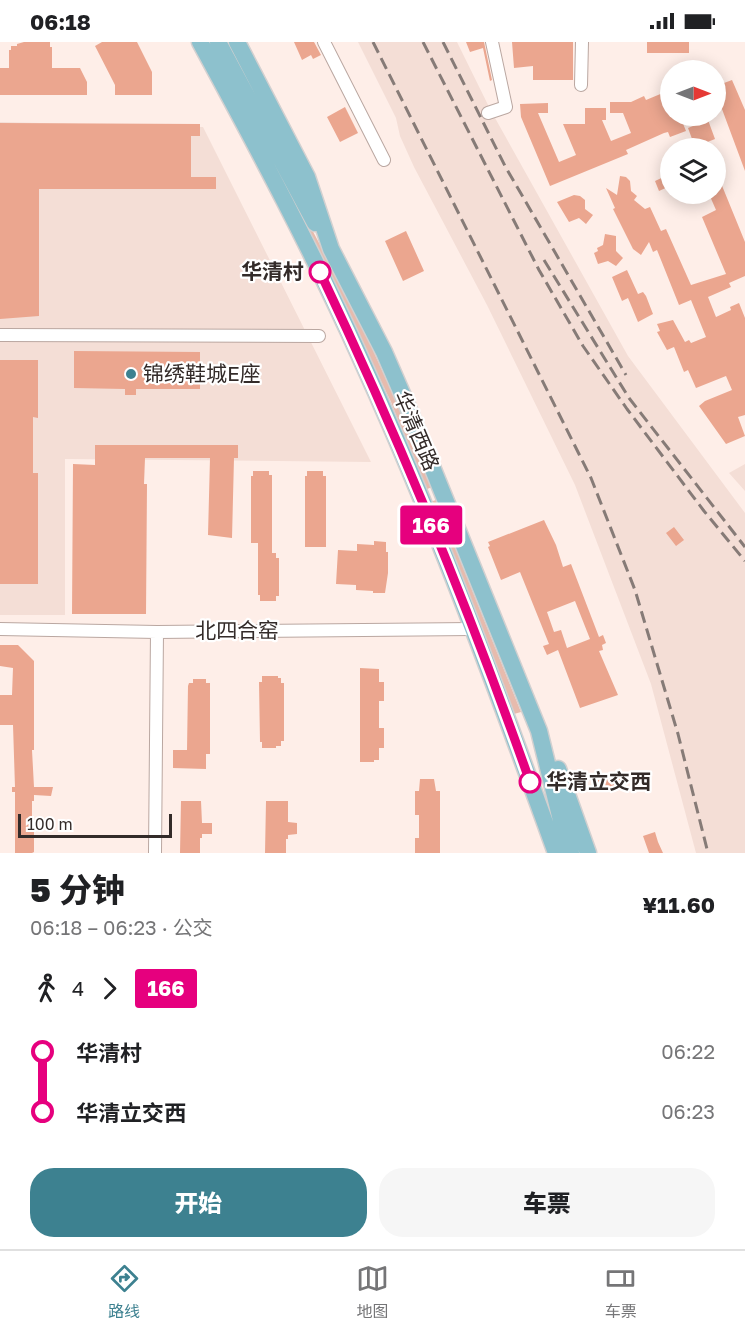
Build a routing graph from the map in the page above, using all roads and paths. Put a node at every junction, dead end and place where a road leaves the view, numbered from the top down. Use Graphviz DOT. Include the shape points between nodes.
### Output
graph roads {
  1 [pos="200,42"];
  2 [pos="218,42"];
  3 [pos="237,42"];
  4 [pos="324,42"];
  5 [pos="492,42"];
  6 [pos="582,42"];
  7 [pos="581,85"];
  8 [pos="488,113"];
  9 [pos="384,160"];
  10 [pos="331,249"];
  11 [pos="0,335"];
  12 [pos="320,336"];
  13 [pos="0,629"];
  14 [pos="474,629"];
  15 [pos="157,632"];
  16 [pos="539,732"];
  17 [pos="516,743"];
  18 [pos="155,853"];
  19 [pos="544,853"];
  20 [pos="556,853"];
  21 [pos="571,853"];
  22 [pos="588,853"];
  1 -- 14 [label="main road, 华清西路" via="353,341"];
  2 -- 10 [label="main road"];
  3 -- 10 [label="main road, 华清西路" via="307,177"];
  4 -- 9 [label="street"];
  5 -- 8 [label="street" via="506,107"];
  6 -- 7 [label="street"];
  10 -- 16 [label="main road, 华清西路" via="407,405"];
  11 -- 12 [label="street"];
  13 -- 15 [label="street, 北四合窑"];
  14 -- 15 [label="street, 北四合窑"];
  14 -- 17 [label="main road, 华清西路"];
  15 -- 18 [label="street"];
  16 -- 21 [label="main road, 华清西路"];
  16 -- 22 [label="main road" via="558,770"];
  17 -- 19 [label="main road" via="523,783"];
  17 -- 20 [label="main road, 华清西路"];
}
